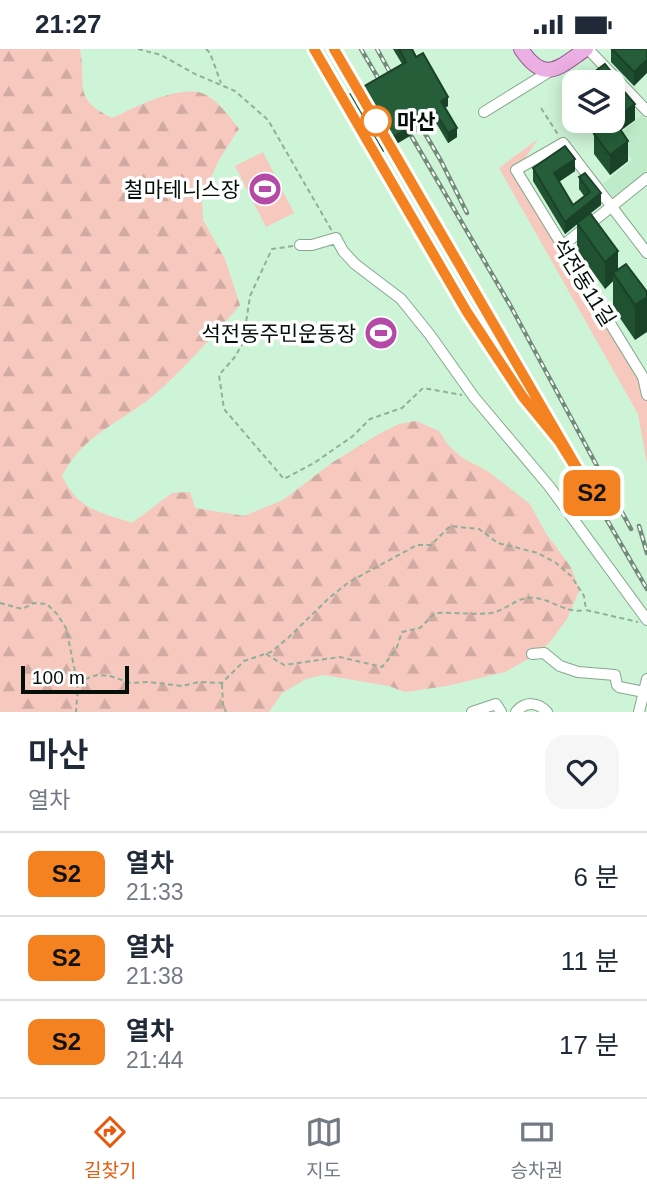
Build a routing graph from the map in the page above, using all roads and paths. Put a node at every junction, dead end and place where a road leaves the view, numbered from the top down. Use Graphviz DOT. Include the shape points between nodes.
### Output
graph roads {
  1 [pos="138,49"];
  2 [pos="159,49"];
  3 [pos="206,49"];
  4 [pos="521,49"];
  5 [pos="587,49"];
  6 [pos="161,55"];
  7 [pos="552,70"];
  8 [pos="222,84"];
  9 [pos="541,108"];
  10 [pos="484,111"];
  11 [pos="647,111"];
  12 [pos="563,143"];
  13 [pos="647,178"];
  14 [pos="611,206"];
  15 [pos="336,238"];
  16 [pos="300,245"];
  17 [pos="561,247"];
  18 [pos="647,253"];
  19 [pos="645,375"];
  20 [pos="647,395"];
  21 [pos="474,397"];
  22 [pos="0,603"];
  23 [pos="586,610"];
  24 [pos="643,621"];
  25 [pos="266,654"];
  26 [pos="532,655"];
  27 [pos="647,679"];
  28 [pos="77,682"];
  29 [pos="222,683"];
  30 [pos="645,698"];
  31 [pos="76,712"];
  32 [pos="226,712"];
  33 [pos="472,712"];
  34 [pos="501,712"];
  35 [pos="516,712"];
  36 [pos="547,712"];
  37 [pos="639,712"];
  1 -- 6 [label="path"];
  2 -- 6 [label="path"];
  3 -- 8 [label="path"];
  4 -- 7 [label="main road" via="530,62"];
  5 -- 7 [label="main road"];
  5 -- 11 [label="street"];
  6 -- 8 [label="path"];
  7 -- 10 [label="street"];
  8 -- 15 [label="path" via="268,120"];
  9 -- 12 [label="path"];
  12 -- 14 [label="street"];
  12 -- 17 [label="street, 석전동11길" via="516,170"];
  13 -- 14 [label="street"];
  14 -- 17 [label="street"];
  14 -- 18 [label="street"];
  15 -- 16 [label="street"];
  15 -- 21 [label="street" via="355,264 401,299"];
  16 -- 21 [label="path" via="272,249 250,296 243,343 219,375 224,408 284,479 353,436 370,419 402,408 423,387"];
  17 -- 19 [label="street, 석전동11길"];
  19 -- 20 [label="street, 석전동11길"];
  21 -- 24 [label="street" via="549,486"];
  22 -- 28 [label="path" via="22,609 34,603 47,604 57,614 66,628"];
  23 -- 24 [label="path"];
  23 -- 25 [label="path" via="576,613 538,598 524,598 489,613 435,613 419,628 402,632 396,650 382,667 341,657 284,665"];
  23 -- 25 [label="path" via="578,586 556,563 538,553 498,543 479,529 450,526 431,545 417,545 349,582"];
  25 -- 29 [label="path" via="244,661"];
  26 -- 30 [label="street" via="544,653 560,666 578,672 615,675 619,687"];
  27 -- 30 [label="street"];
  28 -- 29 [label="path" via="97,675 131,683"];
  28 -- 31 [label="path"];
  29 -- 32 [label="path"];
  30 -- 37 [label="street"];
  33 -- 34 [label="street" via="496,704"];
  35 -- 36 [label="street" via="530,704"];
}
